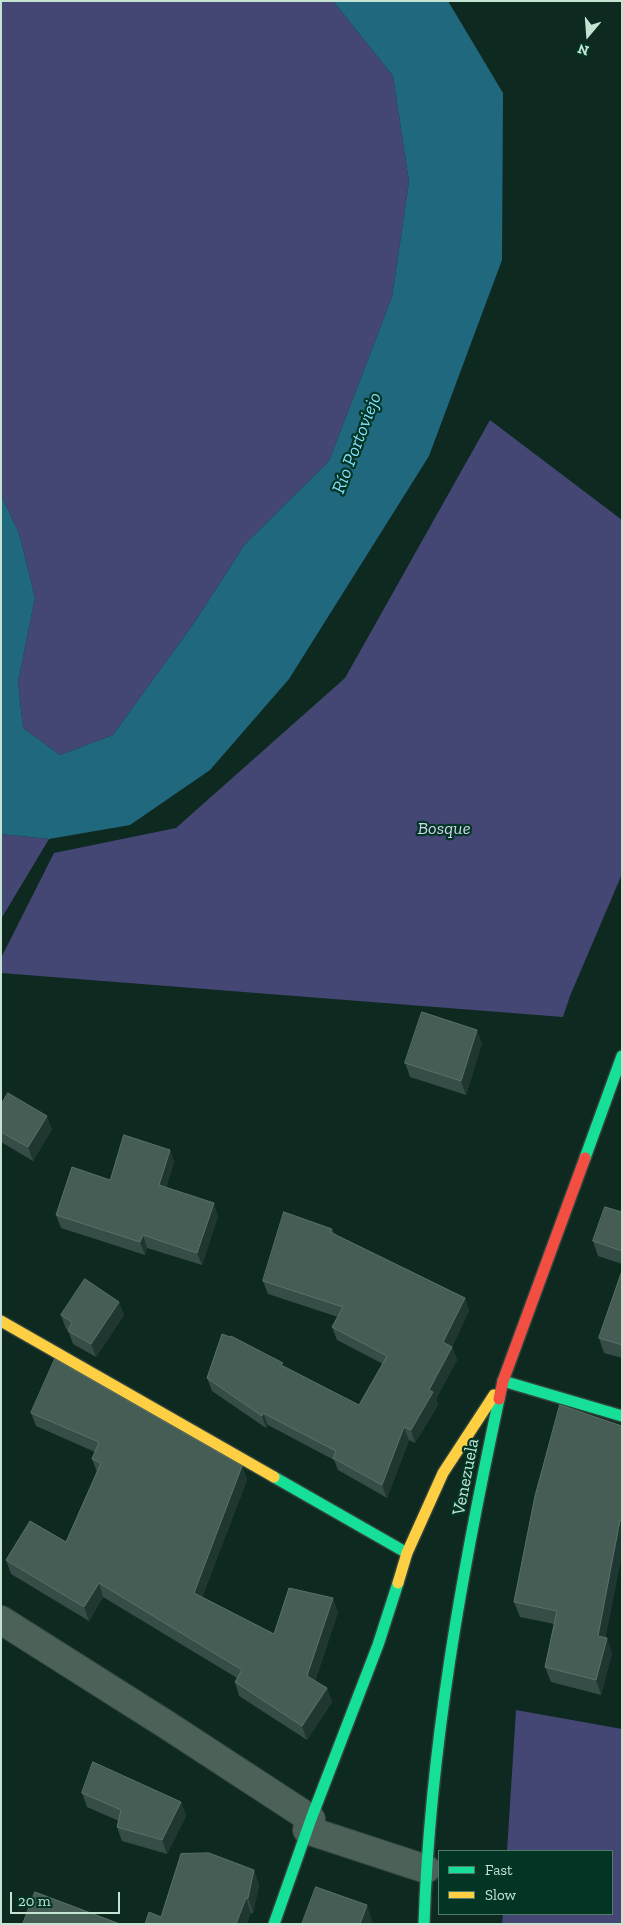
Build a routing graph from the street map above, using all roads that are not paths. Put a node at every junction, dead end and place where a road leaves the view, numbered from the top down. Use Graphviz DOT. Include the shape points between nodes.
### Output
graph roads {
  1 [pos="622,1056"];
  2 [pos="1,1321"];
  3 [pos="503,1381"];
  4 [pos="622,1416"];
  5 [pos="407,1553"];
  6 [pos="1,1620"];
  7 [pos="309,1825"];
  8 [pos="426,1869"];
  9 [pos="274,1924"];
  10 [pos="424,1924"];
  1 -- 3 [label="street, Venezuela"];
  2 -- 5 [label="street"];
  3 -- 4 [label="street"];
  3 -- 5 [label="street" via="443,1473"];
  3 -- 8 [label="street, Venezuela" via="455,1627"];
  5 -- 7 [label="street" via="378,1645"];
  6 -- 7 [label="street" via="167,1725"];
  7 -- 8 [label="street"];
  7 -- 9 [label="street"];
  8 -- 10 [label="street, Venezuela"];
}
